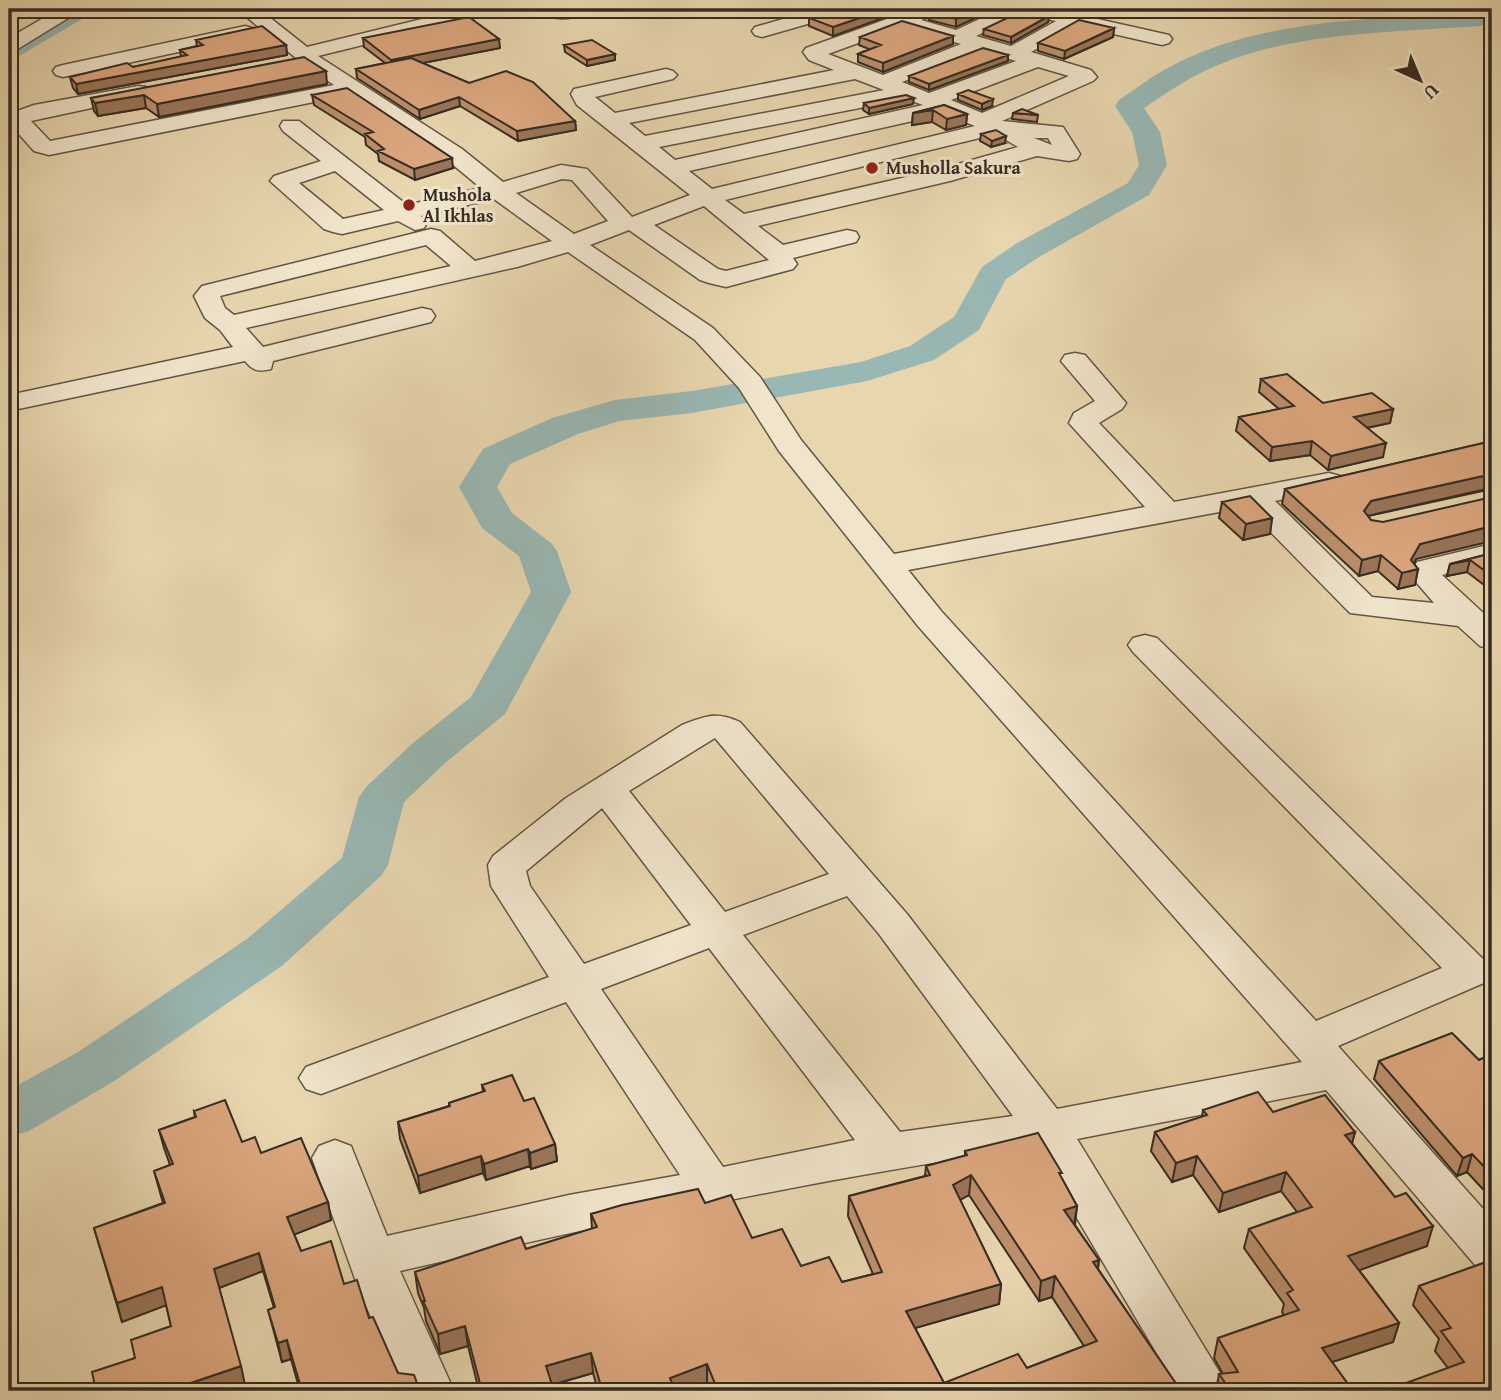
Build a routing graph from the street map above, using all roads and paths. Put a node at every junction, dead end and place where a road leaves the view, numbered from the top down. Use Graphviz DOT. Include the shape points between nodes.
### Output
graph roads {
  1 [pos="73,9"];
  2 [pos="247,9"];
  3 [pos="486,9"];
  4 [pos="548,9"];
  5 [pos="586,9"];
  6 [pos="1016,9"];
  7 [pos="1024,9"];
  8 [pos="832,10"];
  9 [pos="931,14"];
  10 [pos="796,20"];
  11 [pos="268,26"];
  12 [pos="1066,31"];
  13 [pos="762,32"];
  14 [pos="957,37"];
  15 [pos="1162,39"];
  16 [pos="843,40"];
  17 [pos="1110,40"];
  18 [pos="981,44"];
  19 [pos="9,46"];
  20 [pos="1038,49"];
  21 [pos="299,60"];
  22 [pos="831,61"];
  23 [pos="62,71"];
  24 [pos="858,72"];
  25 [pos="667,75"];
  26 [pos="883,82"];
  27 [pos="353,88"];
  28 [pos="153,89"];
  29 [pos="911,92"];
  30 [pos="941,103"];
  31 [pos="611,121"];
  32 [pos="291,126"];
  33 [pos="995,126"];
  34 [pos="641,144"];
  35 [pos="1036,149"];
  36 [pos="340,162"];
  37 [pos="672,168"];
  38 [pos="499,191"];
  39 [pos="707,197"];
  40 [pos="402,212"];
  41 [pos="738,223"];
  42 [pos="431,236"];
  43 [pos="847,237"];
  44 [pos="573,243"];
  45 [pos="777,254"];
  46 [pos="470,270"];
  47 [pos="422,316"];
  48 [pos="229,324"];
  49 [pos="256,357"];
  50 [pos="1075,361"];
  51 [pos="9,403"];
  52 [pos="1362,474"];
  53 [pos="1254,497"];
  54 [pos="1168,513"];
  55 [pos="1492,553"];
  56 [pos="885,565"];
  57 [pos="1481,628"];
  58 [pos="1145,645"];
  59 [pos="607,789"];
  60 [pos="854,879"];
  61 [pos="717,930"];
  62 [pos="575,983"];
  63 [pos="1308,1042"];
  64 [pos="1336,1072"];
  65 [pos="321,1078"];
  66 [pos="1047,1128"];
  67 [pos="889,1151"];
  68 [pos="335,1158"];
  69 [pos="712,1187"];
  70 [pos="1492,1251"];
  71 [pos="374,1260"];
  72 [pos="429,1391"];
  73 [pos="1206,1391"];
  1 -- 19 [label="street"];
  2 -- 11 [label="street"];
  3 -- 21 [label="street"];
  4 -- 5 [label="street" via="559,13"];
  6 -- 14 [label="street"];
  7 -- 12 [label="street"];
  8 -- 10 [label="street"];
  9 -- 14 [label="street"];
  9 -- 16 [label="street"];
  9 -- 22 [label="street"];
  10 -- 13 [label="street"];
  10 -- 16 [label="street"];
  11 -- 21 [label="street"];
  11 -- 23 [label="street"];
  12 -- 15 [label="street"];
  12 -- 17 [label="street"];
  12 -- 20 [label="street"];
  14 -- 18 [label="street"];
  16 -- 22 [label="street" via="813,52"];
  18 -- 20 [label="street" via="1014,53"];
  18 -- 26 [label="street"];
  20 -- 30 [label="street"];
  20 -- 33 [label="street" via="1086,77"];
  21 -- 27 [label="street"];
  22 -- 24 [label="street"];
  24 -- 26 [label="street"];
  24 -- 31 [label="street"];
  25 -- 31 [label="street" via="582,94"];
  26 -- 29 [label="street"];
  27 -- 28 [label="street" via="49,148 17,119"];
  27 -- 38 [label="street" via="454,154"];
  29 -- 30 [label="street"];
  29 -- 34 [label="street"];
  30 -- 33 [label="street"];
  30 -- 37 [label="street"];
  31 -- 34 [label="street"];
  32 -- 36 [label="street"];
  33 -- 35 [label="street"];
  33 -- 35 [label="street" via="1055,132 1069,155"];
  33 -- 39 [label="street"];
  34 -- 37 [label="street"];
  35 -- 41 [label="street" via="942,176"];
  36 -- 40 [label="street"];
  36 -- 40 [label="street" via="282,181 338,226 351,227"];
  37 -- 39 [label="street"];
  38 -- 40 [label="street"];
  38 -- 44 [label="street"];
  38 -- 44 [label="street" via="561,172 579,174 624,223"];
  39 -- 41 [label="street"];
  39 -- 45 [label="street" via="638,225 721,279 777,268 784,264"];
  40 -- 42 [label="street"];
  41 -- 45 [label="street"];
  42 -- 46 [label="street"];
  42 -- 48 [label="street" via="211,290 208,303"];
  43 -- 45 [label="street"];
  44 -- 46 [label="street"];
  44 -- 56 [label="street" via="704,334 755,391 789,444"];
  46 -- 48 [label="street"];
  47 -- 49 [label="street"];
  48 -- 49 [label="street"];
  49 -- 51 [label="street"];
  50 -- 54 [label="street" via="1112,403 1083,423"];
  52 -- 53 [label="street"];
  53 -- 54 [label="street"];
  53 -- 57 [label="street" via="1362,606"];
  54 -- 56 [label="street"];
  55 -- 57 [label="street" via="1428,569 1426,575"];
  56 -- 63 [label="street"];
  58 -- 63 [label="street" via="1471,971"];
  59 -- 60 [label="street" via="695,733 723,727"];
  59 -- 61 [label="street"];
  59 -- 62 [label="street" via="579,806 507,865 505,872"];
  60 -- 61 [label="street"];
  60 -- 66 [label="street"];
  61 -- 62 [label="street"];
  61 -- 67 [label="street"];
  62 -- 65 [label="street"];
  62 -- 69 [label="street"];
  63 -- 64 [label="street"];
  64 -- 66 [label="street"];
  64 -- 70 [label="street"];
  66 -- 67 [label="street"];
  66 -- 73 [label="street"];
  67 -- 69 [label="street"];
  68 -- 71 [label="street"];
  69 -- 71 [label="street" via="556,1217"];
  71 -- 72 [label="street"];
}
